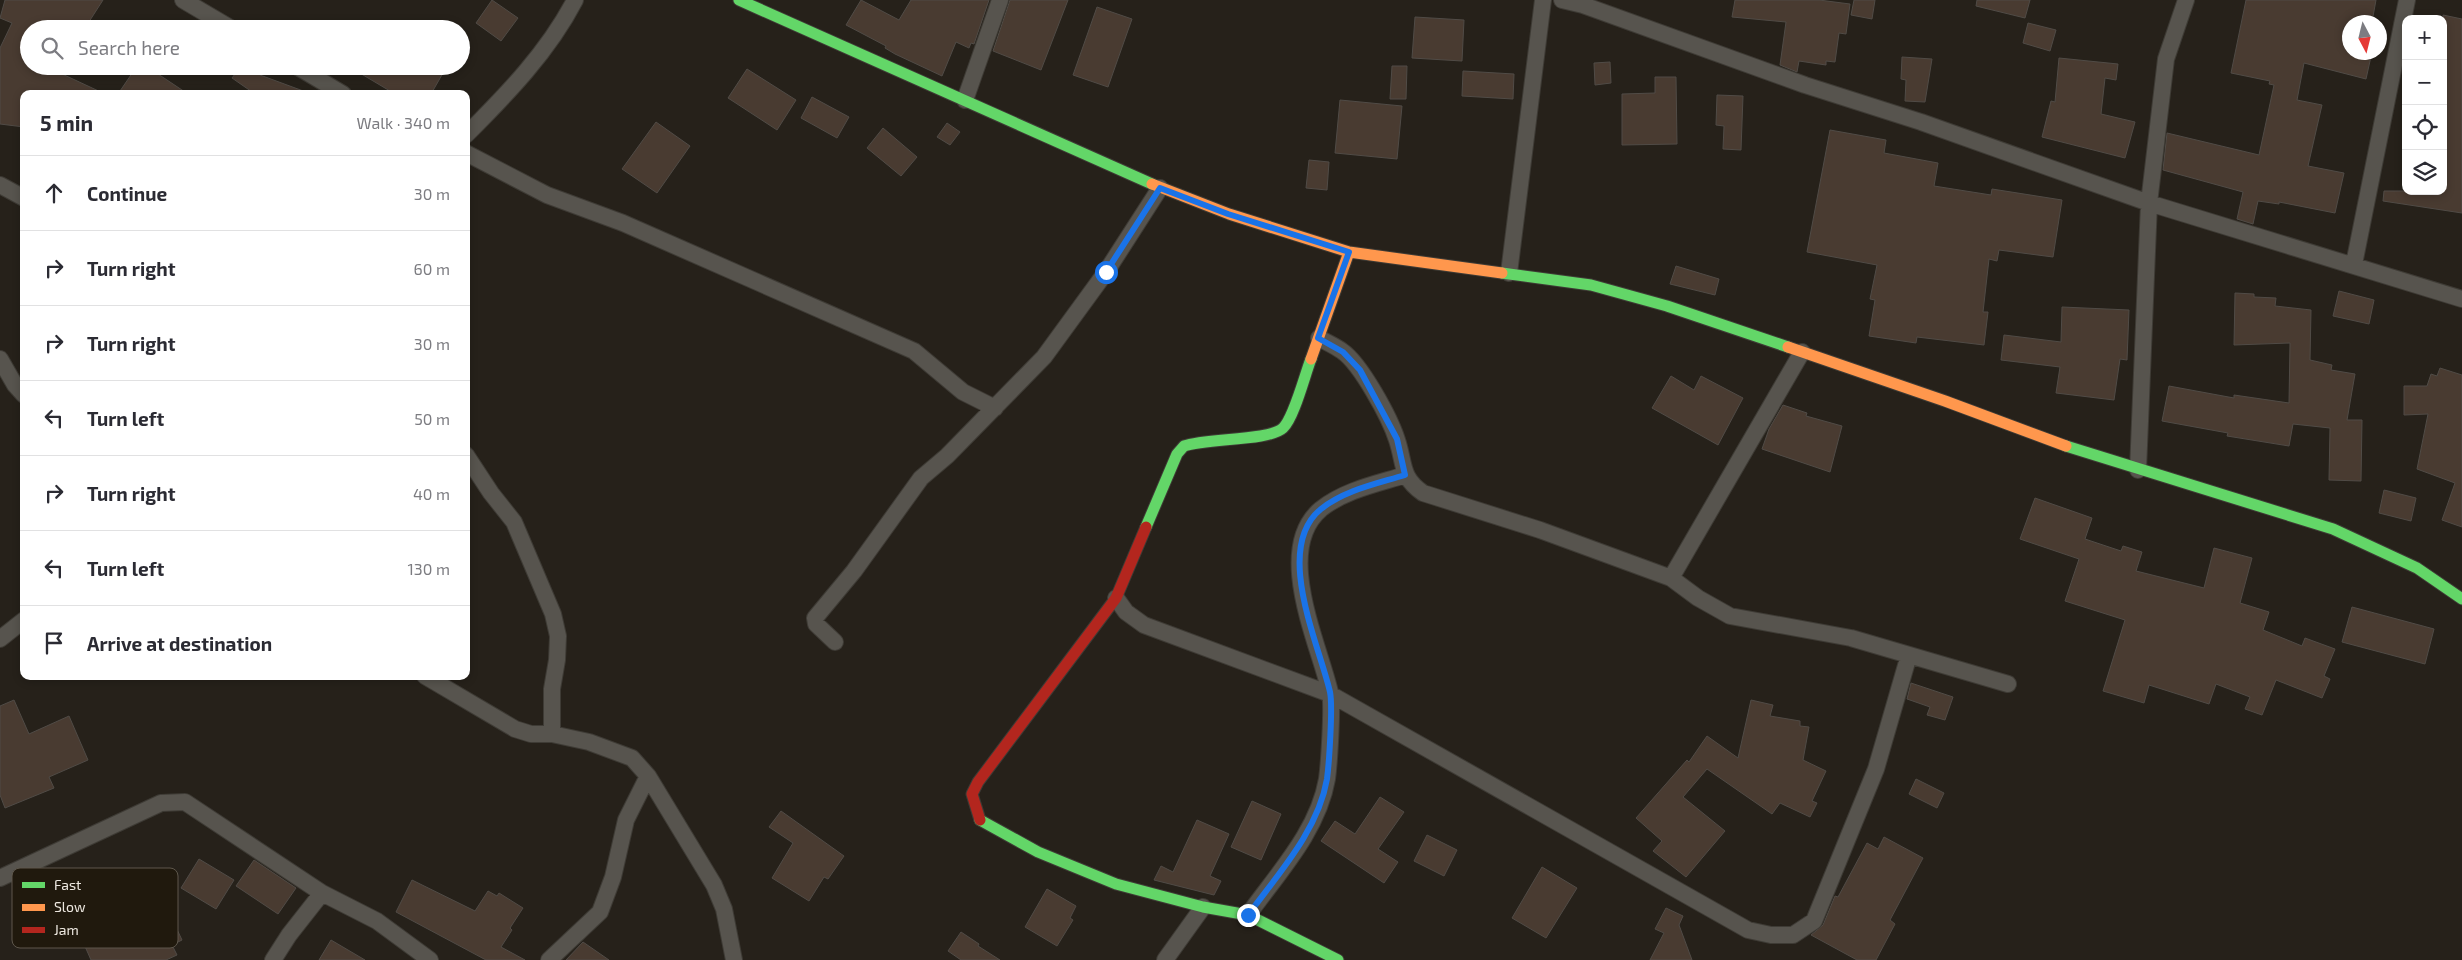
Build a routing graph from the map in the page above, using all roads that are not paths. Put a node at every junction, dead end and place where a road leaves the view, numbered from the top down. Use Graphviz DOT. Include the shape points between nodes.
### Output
graph roads {
  1 [pos="183,0"];
  2 [pos="576,0"];
  3 [pos="739,0"];
  4 [pos="1000,0"];
  5 [pos="1543,0"];
  6 [pos="1562,0"];
  7 [pos="2186,0"];
  8 [pos="2407,0"];
  9 [pos="1582,3"];
  10 [pos="217,20"];
  11 [pos="311,75"];
  12 [pos="336,90"];
  13 [pos="965,100"];
  14 [pos="470,131"];
  15 [pos="470,159"];
  16 [pos="0,185"];
  17 [pos="1160,188"];
  18 [pos="20,196"];
  19 [pos="2149,203"];
  20 [pos="1349,252"];
  21 [pos="2354,264"];
  22 [pos="1509,273"];
  23 [pos="2462,299"];
  24 [pos="1318,338"];
  25 [pos="1802,352"];
  26 [pos="0,360"];
  27 [pos="20,391"];
  28 [pos="995,408"];
  29 [pos="470,461"];
  30 [pos="2138,470"];
  31 [pos="1405,475"];
  32 [pos="1671,578"];
  33 [pos="1116,598"];
  34 [pos="2462,599"];
  35 [pos="20,623"];
  36 [pos="0,640"];
  37 [pos="835,642"];
  38 [pos="1909,655"];
  39 [pos="432,680"];
  40 [pos="2008,684"];
  41 [pos="1330,694"];
  42 [pos="552,734"];
  43 [pos="648,776"];
  44 [pos="21,868"];
  45 [pos="12,872"];
  46 [pos="0,878"];
  47 [pos="322,893"];
  48 [pos="1202,907"];
  49 [pos="1248,915"];
  50 [pos="273,960"];
  51 [pos="430,960"];
  52 [pos="548,960"];
  53 [pos="734,960"];
  54 [pos="1165,960"];
  55 [pos="1338,960"];
  1 -- 10 [label="street"];
  2 -- 14 [label="street" via="560,28 509,92"];
  3 -- 13 [label="street"];
  4 -- 13 [label="street"];
  5 -- 22 [label="street"];
  6 -- 9 [label="street"];
  7 -- 19 [label="street" via="2166,59"];
  8 -- 21 [label="street"];
  9 -- 19 [label="street" via="1805,85 1921,122"];
  11 -- 12 [label="street"];
  13 -- 17 [label="street"];
  15 -- 28 [label="street" via="546,195 622,224 914,351 963,392"];
  16 -- 18 [label="street"];
  17 -- 20 [label="street" via="1228,214"];
  17 -- 28 [label="street" via="1106,272 1044,357"];
  19 -- 21 [label="street"];
  19 -- 30 [label="street"];
  20 -- 22 [label="street"];
  20 -- 24 [label="street"];
  21 -- 23 [label="street"];
  22 -- 25 [label="street" via="1601,288 1666,306"];
  24 -- 31 [label="street" via="1343,352 1360,370 1397,439"];
  24 -- 33 [label="street" via="1290,417 1283,428 1269,434 1193,443 1184,446 1177,454"];
  25 -- 30 [label="street" via="1945,401 2039,438"];
  25 -- 32 [label="street"];
  26 -- 27 [label="street"];
  28 -- 37 [label="street" via="921,478 854,571 815,618 816,624"];
  29 -- 42 [label="street" via="514,522 553,614 558,636 552,689"];
  30 -- 34 [label="street" via="2333,529 2417,568"];
  31 -- 32 [label="street" via="1423,493 1540,530"];
  31 -- 41 [label="street" via="1343,495 1320,510 1304,533 1300,561 1305,606"];
  32 -- 38 [label="street" via="1730,616 1851,638"];
  33 -- 41 [label="street" via="1126,612 1144,625"];
  33 -- 48 [label="street" via="978,782 972,794 974,806 981,822 1038,852 1116,884"];
  35 -- 36 [label="street"];
  38 -- 40 [label="street"];
  38 -- 41 [label="street" via="1876,769 1814,921 1793,935 1748,930"];
  39 -- 42 [label="street" via="515,729 531,734"];
  41 -- 49 [label="street" via="1327,778 1321,804 1311,827"];
  42 -- 43 [label="street" via="589,742 632,758"];
  43 -- 52 [label="street" via="626,820 613,877 600,912"];
  43 -- 53 [label="street" via="714,885 724,909"];
  44 -- 47 [label="street" via="161,803 176,801 185,802"];
  45 -- 46 [label="street"];
  47 -- 50 [label="street" via="288,935"];
  47 -- 51 [label="street" via="377,921"];
  48 -- 49 [label="street"];
  48 -- 54 [label="street"];
  49 -- 55 [label="street"];
}
